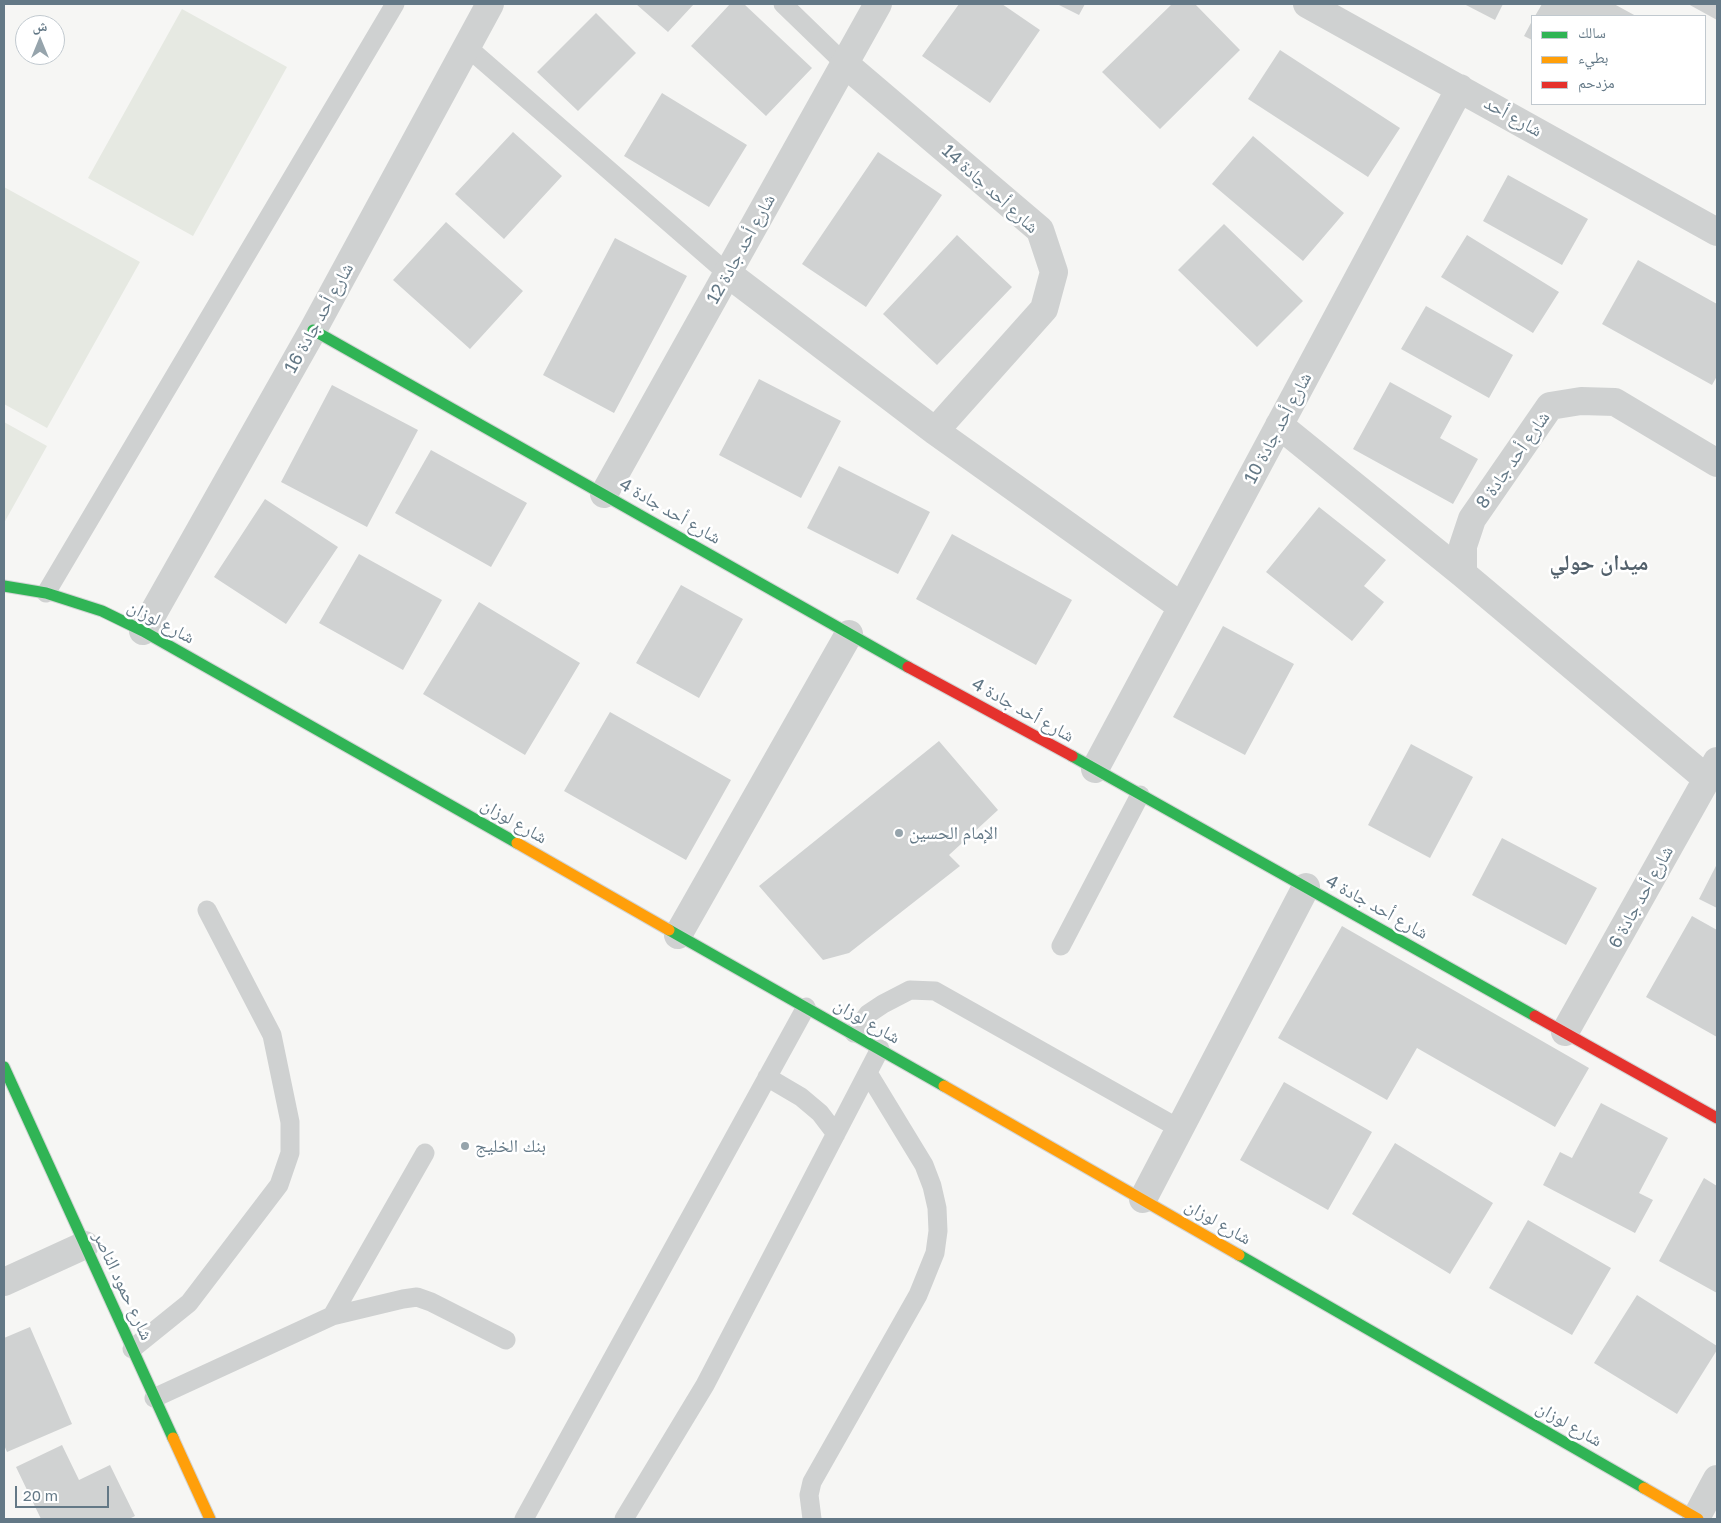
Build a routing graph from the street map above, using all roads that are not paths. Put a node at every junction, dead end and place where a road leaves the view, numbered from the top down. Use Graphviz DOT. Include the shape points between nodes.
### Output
graph roads {
  1 [pos="395,4"];
  2 [pos="490,4"];
  3 [pos="783,4"];
  4 [pos="878,4"];
  5 [pos="1308,4"];
  6 [pos="466,46"];
  7 [pos="845,64"];
  8 [pos="1460,88"];
  9 [pos="1717,232"];
  10 [pos="727,273"];
  11 [pos="313,330"];
  12 [pos="1279,425"];
  13 [pos="935,432"];
  14 [pos="1717,463"];
  15 [pos="604,494"];
  16 [pos="1463,574"];
  17 [pos="4,586"];
  18 [pos="46,593"];
  19 [pos="1182,607"];
  20 [pos="144,631"];
  21 [pos="849,634"];
  22 [pos="1095,769"];
  23 [pos="1712,770"];
  24 [pos="1140,794"];
  25 [pos="1306,887"];
  26 [pos="207,910"];
  27 [pos="678,935"];
  28 [pos="1061,946"];
  29 [pos="806,1007"];
  30 [pos="1565,1032"];
  31 [pos="854,1034"];
  32 [pos="880,1049"];
  33 [pos="4,1068"];
  34 [pos="868,1073"];
  35 [pos="767,1077"];
  36 [pos="1717,1118"];
  37 [pos="1180,1129"];
  38 [pos="836,1134"];
  39 [pos="425,1153"];
  40 [pos="1143,1199"];
  41 [pos="84,1245"];
  42 [pos="4,1282"];
  43 [pos="332,1316"];
  44 [pos="506,1340"];
  45 [pos="132,1349"];
  46 [pos="154,1398"];
  47 [pos="1717,1479"];
  48 [pos="1697,1518"];
  49 [pos="210,1519"];
  50 [pos="524,1519"];
  51 [pos="624,1519"];
  52 [pos="812,1519"];
  1 -- 18 [label="lane"];
  2 -- 6 [label="street, شارع أحد جادة 16"];
  3 -- 7 [label="lane"];
  4 -- 7 [label="street, شارع أحد جادة 12"];
  5 -- 8 [label="street, شارع أحد"];
  6 -- 10 [label="lane"];
  6 -- 11 [label="street, شارع أحد جادة 16"];
  7 -- 10 [label="street, شارع أحد جادة 12"];
  7 -- 13 [label="street, شارع أحد جادة 14" via="1040,230 1054,272 1044,309"];
  8 -- 9 [label="street, شارع أحد"];
  8 -- 12 [label="street, شارع أحد جادة 10"];
  10 -- 13 [label="street"];
  10 -- 15 [label="street, شارع أحد جادة 12"];
  11 -- 15 [label="street, شارع أحد جادة 4"];
  11 -- 20 [label="street, شارع أحد جادة 16"];
  12 -- 16 [label="street"];
  12 -- 19 [label="street, شارع أحد جادة 10"];
  13 -- 19 [label="street"];
  14 -- 16 [label="street, شارع أحد جادة 8" via="1615,402 1580,401 1550,406 1472,519 1463,546"];
  15 -- 21 [label="street, شارع أحد جادة 4"];
  16 -- 23 [label="street"];
  17 -- 18 [label="street, شارع لوزان"];
  18 -- 20 [label="street, شارع لوزان" via="102,611"];
  19 -- 22 [label="street, شارع أحد جادة 10"];
  20 -- 27 [label="street, شارع لوزان"];
  21 -- 22 [label="street, شارع أحد جادة 4"];
  21 -- 27 [label="street"];
  22 -- 24 [label="street, شارع أحد جادة 4"];
  23 -- 30 [label="street, شارع أحد جادة 6"];
  24 -- 25 [label="street, شارع أحد جادة 4"];
  24 -- 28 [label="lane"];
  25 -- 30 [label="street, شارع أحد جادة 4"];
  25 -- 37 [label="street"];
  26 -- 45 [label="lane" via="272,1035 290,1122 290,1153 279,1185 189,1303"];
  27 -- 29 [label="street, شارع لوزان"];
  29 -- 31 [label="street, شارع لوزان"];
  29 -- 35 [label="lane"];
  30 -- 36 [label="street, شارع أحد جادة 4"];
  31 -- 32 [label="street, شارع لوزان"];
  31 -- 37 [label="lane" via="868,1014 883,1004 910,990 935,991"];
  32 -- 34 [label="lane"];
  32 -- 40 [label="street, شارع لوزان"];
  33 -- 41 [label="street, شارع حمود الناصر"];
  34 -- 38 [label="lane"];
  34 -- 52 [label="lane" via="924,1165 934,1194 938,1231 935,1253 918,1295 812,1482 809,1495"];
  35 -- 38 [label="lane" via="801,1097 820,1113"];
  35 -- 50 [label="lane"];
  37 -- 40 [label="street"];
  38 -- 51 [label="lane" via="705,1384"];
  39 -- 43 [label="lane"];
  40 -- 48 [label="street, شارع لوزان"];
  41 -- 42 [label="street"];
  41 -- 45 [label="street, شارع حمود الناصر"];
  43 -- 44 [label="lane" via="417,1297"];
  43 -- 46 [label="lane"];
  45 -- 46 [label="street, شارع حمود الناصر"];
  46 -- 49 [label="street, شارع حمود الناصر"];
  47 -- 48 [label="street"];
}
